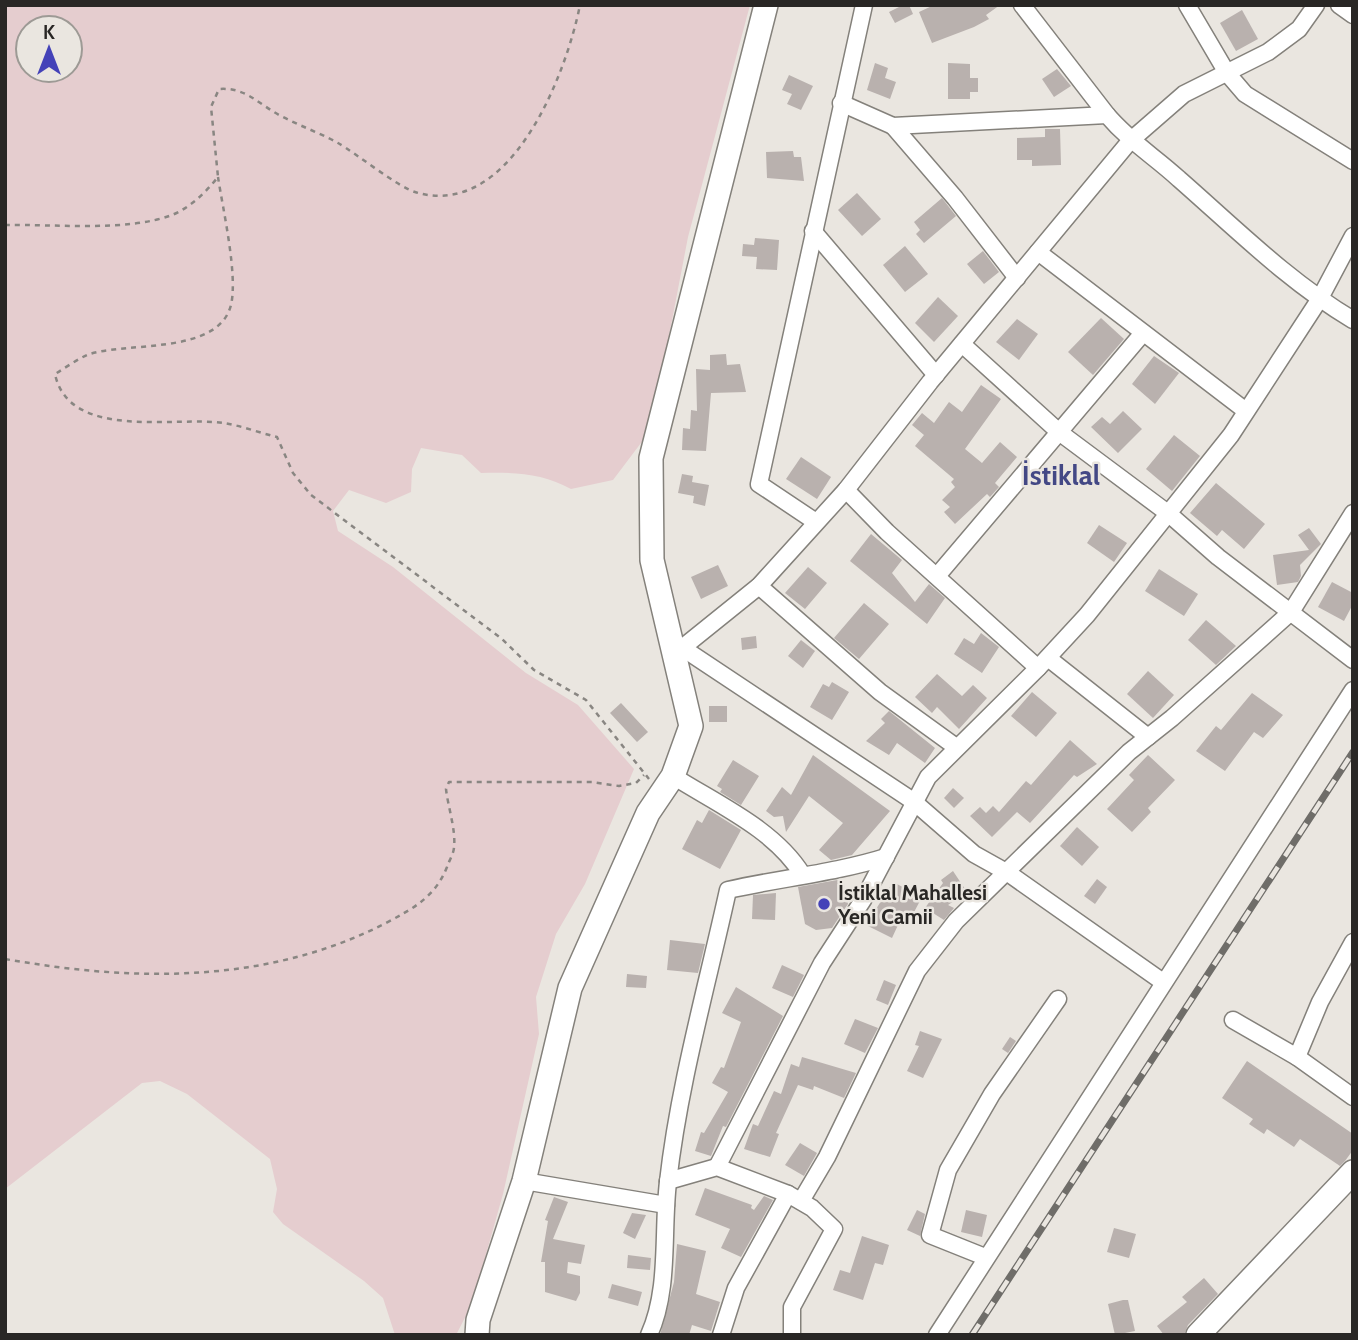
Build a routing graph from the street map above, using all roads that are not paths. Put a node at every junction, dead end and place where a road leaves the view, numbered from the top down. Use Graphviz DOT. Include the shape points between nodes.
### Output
graph roads {
  1 [pos="766,5"];
  2 [pos="864,5"];
  3 [pos="1022,5"];
  4 [pos="1187,5"];
  5 [pos="1316,5"];
  6 [pos="1339,5"];
  7 [pos="1353,15"];
  8 [pos="1227,73"];
  9 [pos="841,103"];
  10 [pos="1107,116"];
  11 [pos="893,126"];
  12 [pos="1129,141"];
  13 [pos="1353,161"];
  14 [pos="813,231"];
  15 [pos="1353,236"];
  16 [pos="1038,252"];
  17 [pos="1017,278"];
  18 [pos="1320,300"];
  19 [pos="1353,320"];
  20 [pos="1143,333"];
  21 [pos="962,344"];
  22 [pos="936,375"];
  23 [pos="1246,411"];
  24 [pos="1059,432"];
  25 [pos="846,490"];
  26 [pos="1353,513"];
  27 [pos="1169,514"];
  28 [pos="816,522"];
  29 [pos="937,576"];
  30 [pos="759,586"];
  31 [pos="1291,612"];
  32 [pos="676,644"];
  33 [pos="1353,660"];
  34 [pos="1043,663"];
  35 [pos="1353,690"];
  36 [pos="1148,737"];
  37 [pos="956,747"];
  38 [pos="667,785"];
  39 [pos="913,801"];
  40 [pos="887,856"];
  41 [pos="1008,873"];
  42 [pos="803,874"];
  43 [pos="1353,942"];
  44 [pos="1163,982"];
  45 [pos="1058,999"];
  46 [pos="1233,1020"];
  47 [pos="1297,1057"];
  48 [pos="1353,1097"];
  49 [pos="717,1167"];
  50 [pos="1353,1171"];
  51 [pos="524,1181"];
  52 [pos="668,1181"];
  53 [pos="794,1197"];
  54 [pos="666,1205"];
  55 [pos="985,1257"];
  56 [pos="474,1330"];
  57 [pos="649,1335"];
  58 [pos="721,1335"];
  59 [pos="792,1335"];
  60 [pos="937,1335"];
  61 [pos="1199,1335"];
  1 -- 32 [label="street" via="651,458 652,560"];
  2 -- 9 [label="street"];
  3 -- 10 [label="street"];
  4 -- 8 [label="street"];
  5 -- 8 [label="street" via="1299,29"];
  6 -- 7 [label="street"];
  8 -- 12 [label="street" via="1184,93"];
  8 -- 13 [label="street" via="1245,94"];
  9 -- 11 [label="street"];
  9 -- 14 [label="street"];
  10 -- 11 [label="street"];
  10 -- 12 [label="street"];
  11 -- 17 [label="street"];
  12 -- 16 [label="street"];
  12 -- 18 [label="street" via="1171,171"];
  14 -- 22 [label="street"];
  14 -- 28 [label="street" via="759,484"];
  15 -- 18 [label="street"];
  16 -- 17 [label="street"];
  16 -- 20 [label="street"];
  17 -- 21 [label="street"];
  18 -- 19 [label="street"];
  18 -- 23 [label="street"];
  20 -- 23 [label="street"];
  20 -- 24 [label="street"];
  21 -- 22 [label="street"];
  21 -- 24 [label="street"];
  22 -- 25 [label="street"];
  23 -- 27 [label="street"];
  24 -- 27 [label="street"];
  24 -- 29 [label="street"];
  25 -- 28 [label="street"];
  25 -- 29 [label="street"];
  26 -- 31 [label="street"];
  27 -- 31 [label="street"];
  27 -- 34 [label="street"];
  28 -- 30 [label="street"];
  29 -- 34 [label="street"];
  30 -- 32 [label="street"];
  30 -- 37 [label="street" via="880,692"];
  31 -- 33 [label="street"];
  31 -- 36 [label="street"];
  32 -- 38 [label="street" via="691,726"];
  32 -- 39 [label="street"];
  34 -- 36 [label="street"];
  34 -- 37 [label="street"];
  35 -- 44 [label="street"];
  36 -- 41 [label="street"];
  37 -- 39 [label="street"];
  38 -- 42 [label="street" via="780,847"];
  38 -- 51 [label="street" via="648,813 570,988"];
  39 -- 40 [label="street"];
  39 -- 41 [label="street" via="974,854"];
  40 -- 42 [label="street" via="843,870"];
  40 -- 49 [label="street" via="822,963"];
  41 -- 44 [label="street"];
  41 -- 53 [label="street" via="956,921 918,971 827,1157"];
  42 -- 52 [label="street" via="728,890"];
  43 -- 47 [label="street"];
  44 -- 55 [label="street"];
  45 -- 55 [label="street" via="992,1094 948,1170 930,1235"];
  46 -- 47 [label="street"];
  47 -- 48 [label="street"];
  49 -- 52 [label="street"];
  49 -- 53 [label="street"];
  50 -- 61 [label="street"];
  51 -- 54 [label="street"];
  51 -- 56 [label="street"];
  52 -- 54 [label="street"];
  53 -- 58 [label="street" via="736,1287"];
  53 -- 59 [label="street" via="834,1229 792,1307"];
  54 -- 57 [label="street" via="659,1311"];
  55 -- 60 [label="street"];
}
